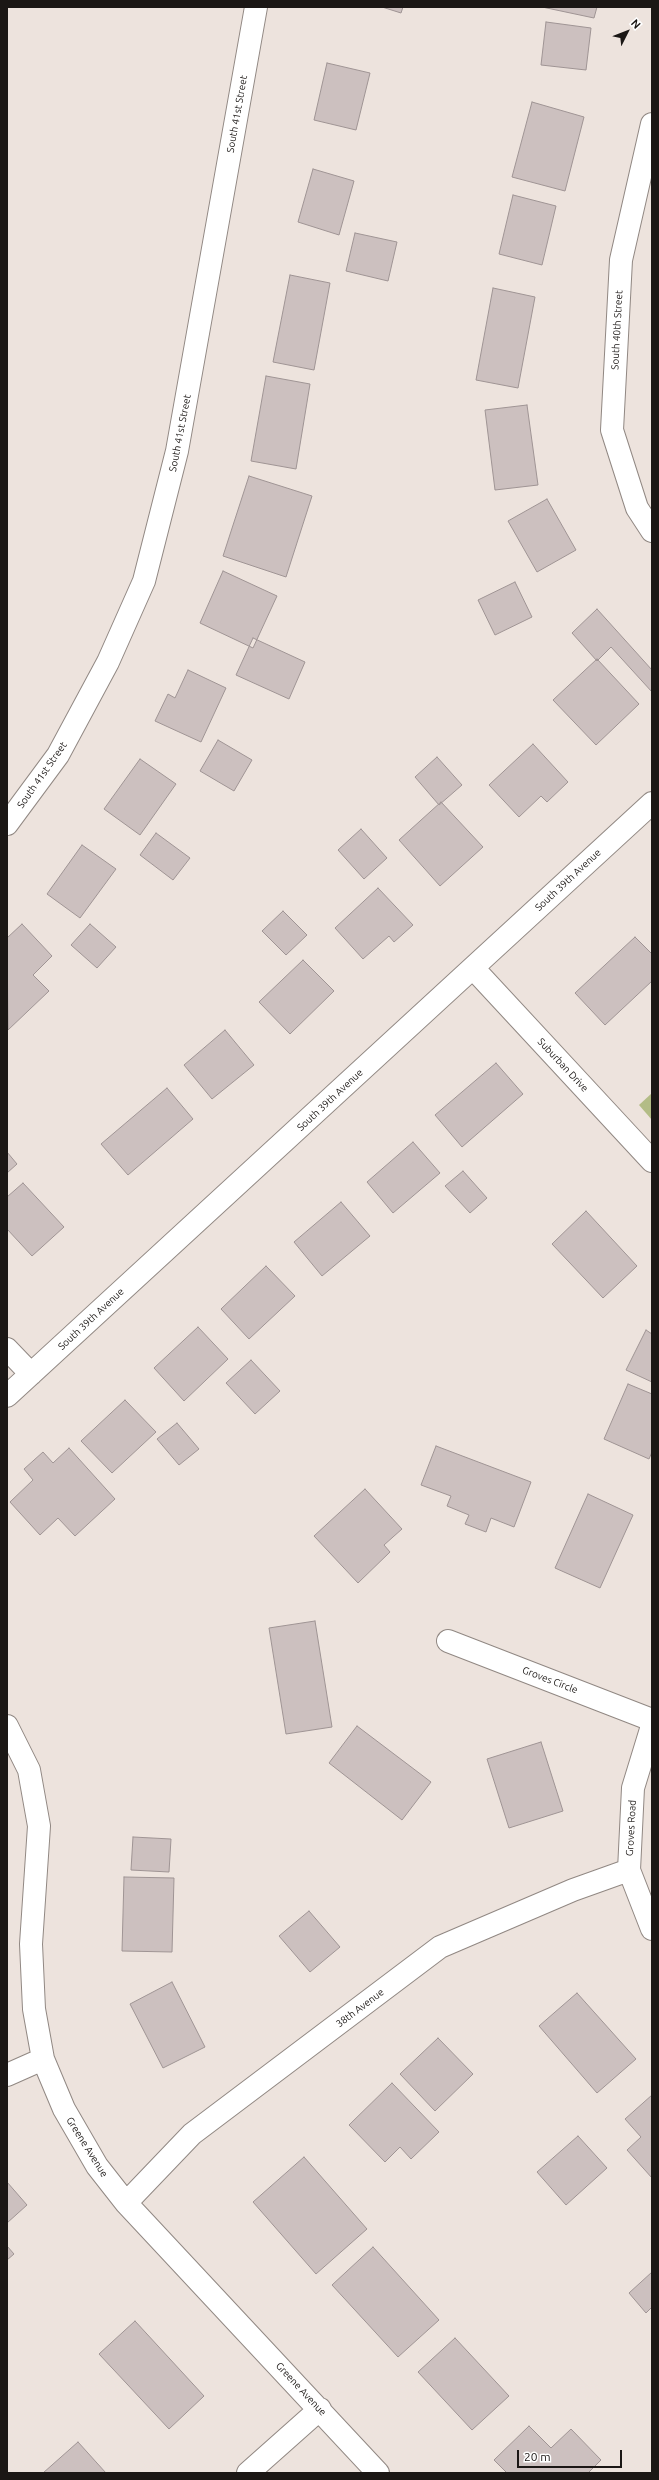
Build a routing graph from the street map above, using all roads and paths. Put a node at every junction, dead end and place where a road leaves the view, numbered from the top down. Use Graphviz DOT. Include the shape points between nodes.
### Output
graph roads {
  1 [pos="256,7"];
  2 [pos="652,124"];
  3 [pos="652,531"];
  4 [pos="652,802"];
  5 [pos="7,824"];
  6 [pos="473,968"];
  7 [pos="652,1162"];
  8 [pos="7,1349"];
  9 [pos="31,1374"];
  10 [pos="7,1396"];
  11 [pos="448,1641"];
  12 [pos="652,1720"];
  13 [pos="7,1726"];
  14 [pos="652,1726"];
  15 [pos="629,1870"];
  16 [pos="652,1928"];
  17 [pos="43,2059"];
  18 [pos="7,2075"];
  19 [pos="126,2203"];
  20 [pos="320,2409"];
  21 [pos="248,2473"];
  22 [pos="378,2473"];
  1 -- 5 [label="street, South 41st Street" via="178,451 144,581 108,662 58,755"];
  2 -- 3 [label="street, South 40th Street" via="621,260 612,430 637,508"];
  4 -- 6 [label="street, South 39th Avenue"];
  6 -- 7 [label="street, Suburban Drive"];
  6 -- 9 [label="street, South 39th Avenue"];
  8 -- 9 [label="street"];
  9 -- 10 [label="street, South 39th Avenue"];
  11 -- 12 [label="street, Groves Circle"];
  13 -- 17 [label="street, Greene Avenue" via="29,1770 39,1826 31,1944 34,2009"];
  14 -- 15 [label="street, Groves Road" via="633,1788"];
  15 -- 16 [label="street, Groves Road"];
  15 -- 19 [label="street, 38th Avenue" via="573,1890 440,1948 192,2134"];
  17 -- 18 [label="street"];
  17 -- 19 [label="street, Greene Avenue" via="64,2109 97,2166"];
  19 -- 20 [label="street, Greene Avenue"];
  20 -- 21 [label="street"];
  20 -- 22 [label="street, Greene Avenue"];
}
